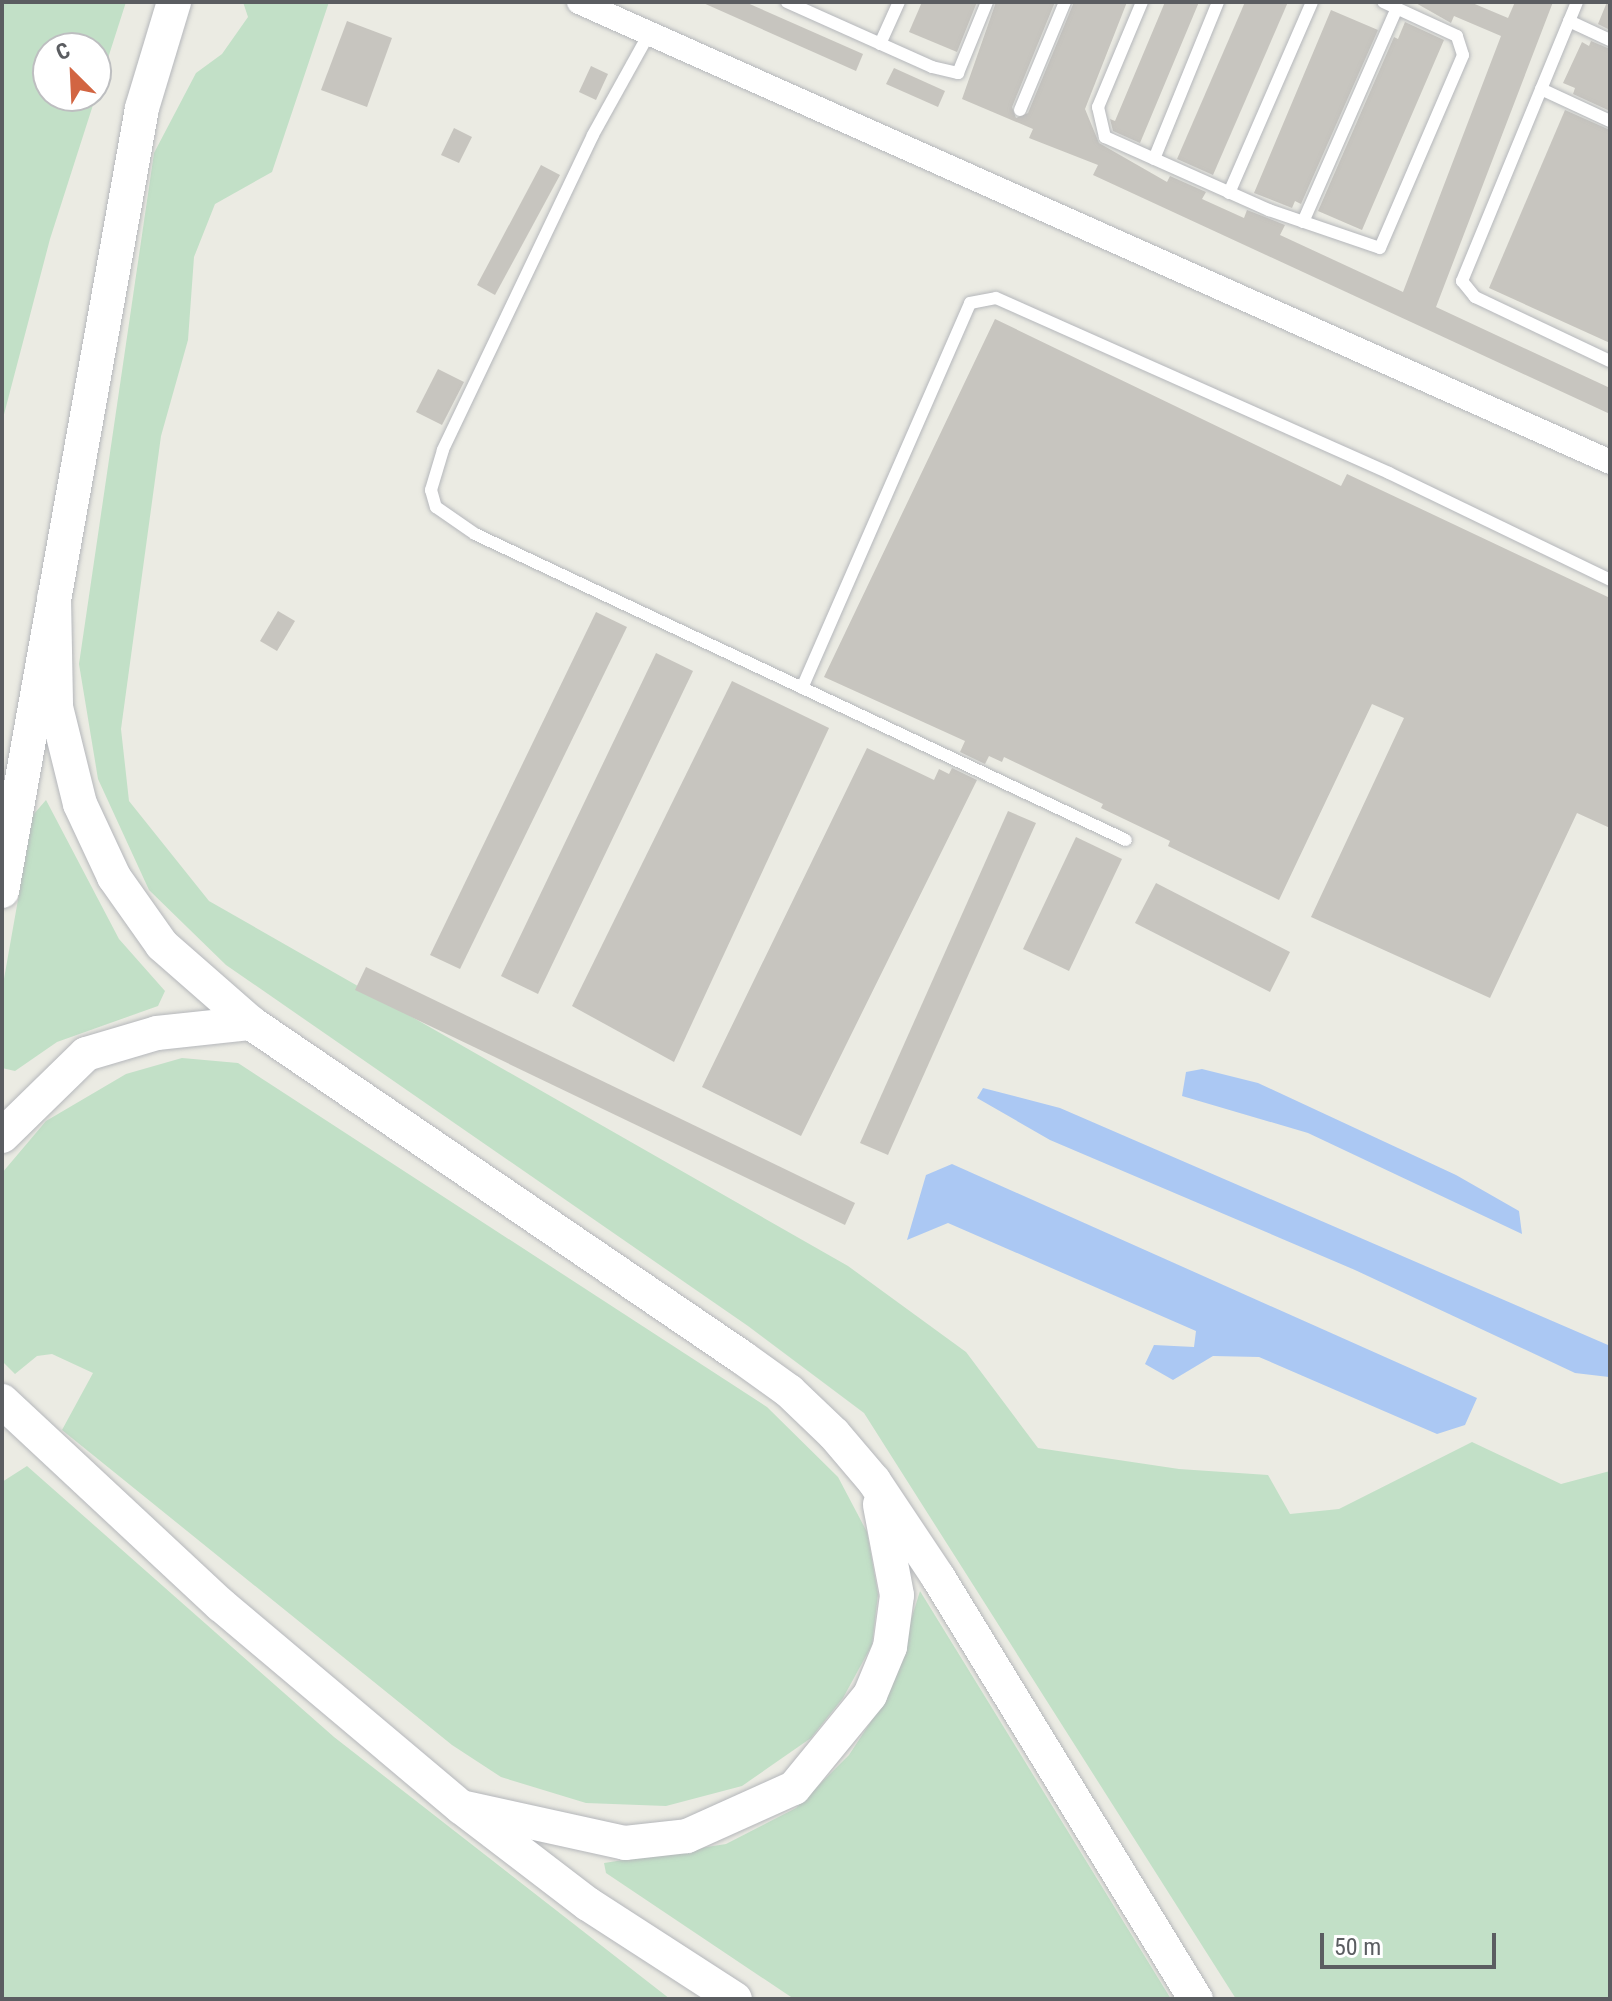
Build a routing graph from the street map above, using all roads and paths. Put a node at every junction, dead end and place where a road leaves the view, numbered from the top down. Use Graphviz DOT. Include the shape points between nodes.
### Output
graph roads {
  1 [pos="174,2"];
  2 [pos="579,2"];
  3 [pos="787,2"];
  4 [pos="899,2"];
  5 [pos="987,2"];
  6 [pos="1065,2"];
  7 [pos="1142,2"];
  8 [pos="1218,2"];
  9 [pos="1312,2"];
  10 [pos="1383,2"];
  11 [pos="1577,2"];
  12 [pos="817,8"];
  13 [pos="1397,8"];
  14 [pos="1569,21"];
  15 [pos="650,32"];
  16 [pos="1610,40"];
  17 [pos="880,44"];
  18 [pos="1541,89"];
  19 [pos="1020,110"];
  20 [pos="1610,121"];
  21 [pos="1154,159"];
  22 [pos="1229,193"];
  23 [pos="1303,222"];
  24 [pos="1610,361"];
  25 [pos="1610,462"];
  26 [pos="1610,580"];
  27 [pos="54,598"];
  28 [pos="802,688"];
  29 [pos="1126,840"];
  30 [pos="2,891"];
  31 [pos="251,1023"];
  32 [pos="2,1136"];
  33 [pos="2,1401"];
  34 [pos="874,1481"];
  35 [pos="461,1807"];
  36 [pos="687,1971"];
  37 [pos="715,1999"];
  38 [pos="735,1999"];
  39 [pos="1196,1999"];
  1 -- 27 [label="street" via="142,108"];
  2 -- 15 [label="street"];
  3 -- 12 [label="lane"];
  4 -- 17 [label="lane"];
  5 -- 17 [label="lane" via="958,73"];
  6 -- 19 [label="lane"];
  7 -- 21 [label="lane" via="1098,107 1105,137"];
  8 -- 21 [label="lane"];
  9 -- 22 [label="lane"];
  10 -- 13 [label="lane"];
  11 -- 14 [label="lane"];
  12 -- 17 [label="lane"];
  13 -- 23 [label="lane"];
  13 -- 23 [label="lane" via="1457,36 1463,55 1380,248"];
  14 -- 16 [label="lane"];
  14 -- 18 [label="lane"];
  15 -- 25 [label="street"];
  15 -- 28 [label="lane" via="593,135 443,450 431,490 436,507 475,534"];
  18 -- 20 [label="lane"];
  18 -- 24 [label="lane" via="1462,281 1475,297"];
  21 -- 22 [label="lane"];
  22 -- 23 [label="lane"];
  26 -- 28 [label="lane" via="1389,473 996,298 970,303"];
  27 -- 30 [label="street"];
  27 -- 31 [label="street" via="56,707 80,804 114,877 162,945"];
  28 -- 29 [label="lane"];
  31 -- 32 [label="street" via="157,1033 86,1054"];
  31 -- 34 [label="street" via="789,1391"];
  33 -- 35 [label="street" via="221,1605"];
  34 -- 35 [label="street" via="897,1595 890,1647 870,1695 794,1788 687,1836 625,1843"];
  34 -- 39 [label="street"];
  35 -- 36 [label="street"];
  36 -- 37 [label="street"];
  36 -- 38 [label="street"];
}
